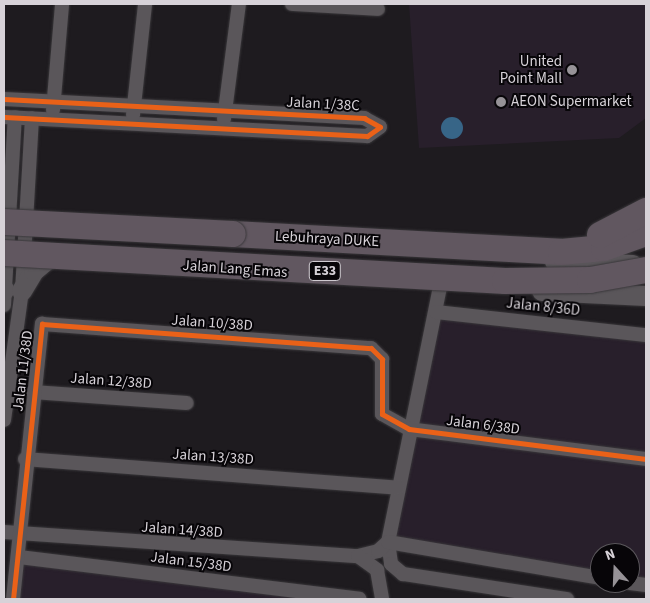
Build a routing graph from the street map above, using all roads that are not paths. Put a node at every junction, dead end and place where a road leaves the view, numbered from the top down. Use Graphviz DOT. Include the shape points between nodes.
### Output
graph roads {
  1 [pos="62,4"];
  2 [pos="145,4"];
  3 [pos="240,4"];
  4 [pos="292,4"];
  5 [pos="378,9"];
  6 [pos="4,99"];
  7 [pos="53,102"];
  8 [pos="134,107"];
  9 [pos="225,112"];
  10 [pos="9,117"];
  11 [pos="32,118"];
  12 [pos="52,119"];
  13 [pos="133,124"];
  14 [pos="224,129"];
  15 [pos="646,211"];
  16 [pos="646,233"];
  17 [pos="10,240"];
  18 [pos="646,247"];
  19 [pos="546,250"];
  20 [pos="52,256"];
  21 [pos="573,263"];
  22 [pos="646,265"];
  23 [pos="646,270"];
  24 [pos="441,282"];
  25 [pos="10,291"];
  26 [pos="646,296"];
  27 [pos="4,306"];
  28 [pos="436,312"];
  29 [pos="42,324"];
  30 [pos="646,335"];
  31 [pos="379,351"];
  32 [pos="33,392"];
  33 [pos="187,403"];
  34 [pos="4,420"];
  35 [pos="409,429"];
  36 [pos="25,459"];
  37 [pos="646,459"];
  38 [pos="398,488"];
  39 [pos="10,533"];
  40 [pos="388,542"];
  41 [pos="358,556"];
  42 [pos="19,557"];
  43 [pos="403,574"];
  44 [pos="590,576"];
  45 [pos="382,597"];
  46 [pos="13,599"];
  47 [pos="360,599"];
  48 [pos="567,599"];
  1 -- 7 [label="street"];
  2 -- 8 [label="street"];
  3 -- 9 [label="street"];
  4 -- 5 [label="street"];
  6 -- 7 [label="street, Jalan 1/38C"];
  7 -- 8 [label="street, Jalan 1/38C"];
  7 -- 12 [label="street"];
  8 -- 9 [label="street, Jalan 1/38C"];
  8 -- 13 [label="street"];
  9 -- 14 [label="street"];
  9 -- 14 [label="street, Jalan 1/38C" via="364,118 380,127 367,136"];
  10 -- 11 [label="street, Jalan 1/38C"];
  10 -- 17 [label="street"];
  11 -- 12 [label="street, Jalan 1/38C"];
  11 -- 17 [label="street"];
  12 -- 13 [label="street, Jalan 1/38C"];
  13 -- 14 [label="street, Jalan 1/38C"];
  15 -- 19 [label="highway" via="602,234"];
  16 -- 19 [label="highway, Lebuhraya DUKE / E33" via="591,251"];
  17 -- 19 [label="highway, Lebuhraya DUKE / E33, bridge"];
  17 -- 20 [label="main road, Jalan Lang Emas"];
  17 -- 21 [label="main road, Jalan Lang Emas"];
  17 -- 23 [label="highway, E33, bridge" via="514,282 590,280"];
  17 -- 25 [label="street"];
  18 -- 21 [label="highway"];
  20 -- 24 [label="main road, Jalan Lang Emas"];
  20 -- 25 [label="main road"];
  21 -- 22 [label="main road, Jalan Lang Emas"];
  24 -- 26 [label="main road, Jalan Lang Emas"];
  24 -- 28 [label="street"];
  25 -- 27 [label="street"];
  25 -- 34 [label="street"];
  28 -- 30 [label="street, Jalan 8/36D"];
  28 -- 35 [label="street"];
  29 -- 31 [label="street, Jalan 10/38D"];
  29 -- 32 [label="street, Jalan 11/38D"];
  31 -- 35 [label="street, Jalan 6/38D" via="381,410"];
  32 -- 33 [label="street, Jalan 12/38D"];
  32 -- 36 [label="street, Jalan 11/38D"];
  35 -- 37 [label="street, Jalan 6/38D"];
  35 -- 38 [label="street"];
  36 -- 38 [label="street, Jalan 13/38D"];
  36 -- 39 [label="street, Jalan 11/38D"];
  38 -- 40 [label="street"];
  39 -- 41 [label="street, Jalan 14/38D"];
  39 -- 42 [label="street, Jalan 11/38D"];
  40 -- 41 [label="street, Jalan 14/38D" via="378,551"];
  40 -- 43 [label="street" via="391,564"];
  40 -- 44 [label="street"];
  41 -- 45 [label="street" via="377,570"];
  42 -- 46 [label="street, Jalan 11/38D"];
  42 -- 47 [label="street, Jalan 15/38D"];
  43 -- 45 [label="street" via="390,579"];
  43 -- 48 [label="street"];
}
